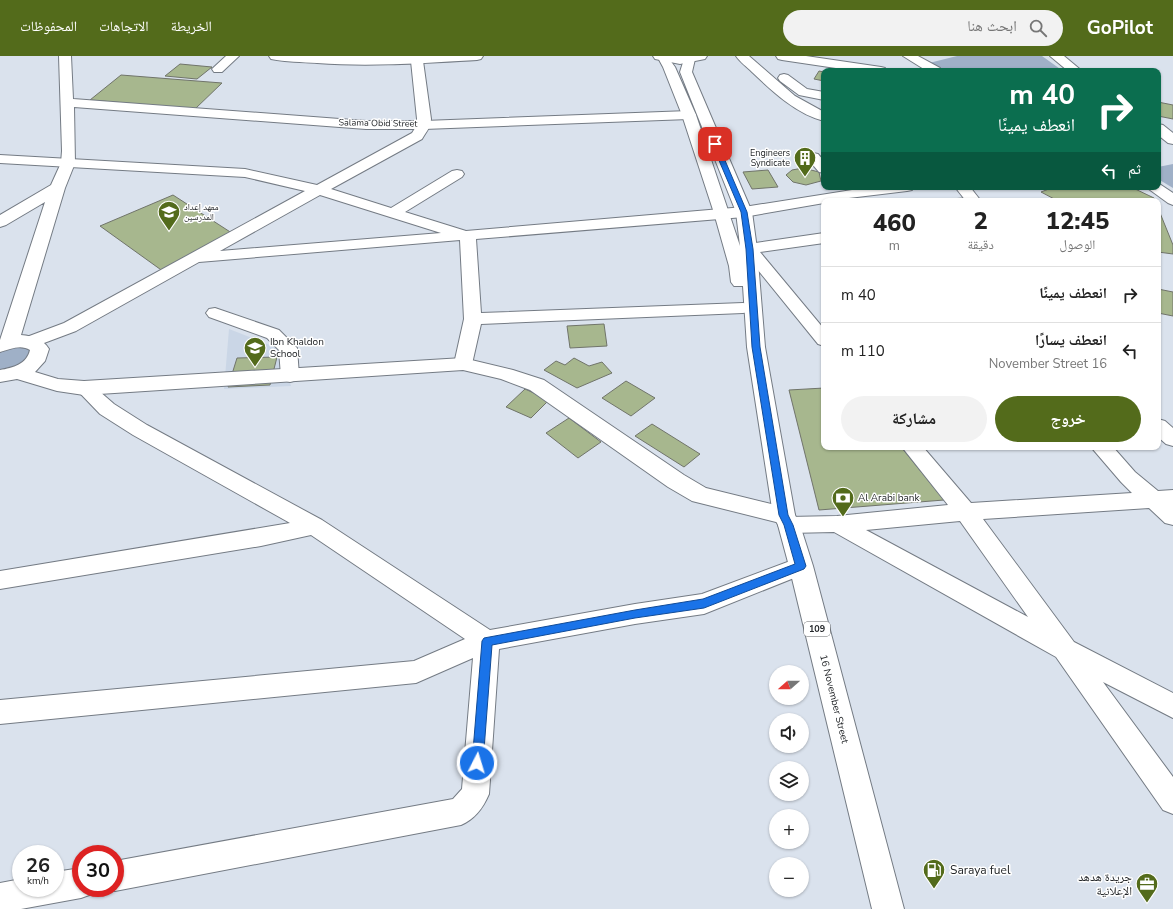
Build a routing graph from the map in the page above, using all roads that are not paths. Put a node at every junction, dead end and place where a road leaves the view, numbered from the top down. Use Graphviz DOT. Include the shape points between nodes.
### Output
graph roads {
  1 [pos="65,56"];
  2 [pos="233,56"];
  3 [pos="275,56"];
  4 [pos="477,56"];
  5 [pos="742,56"];
  6 [pos="754,56"];
  7 [pos="776,56"];
  8 [pos="783,56"];
  9 [pos="909,56"];
  10 [pos="1056,56"];
  11 [pos="661,57"];
  12 [pos="695,58"];
  13 [pos="837,60"];
  14 [pos="417,61"];
  15 [pos="869,68"];
  16 [pos="931,68"];
  17 [pos="1072,68"];
  18 [pos="218,69"];
  19 [pos="821,95"];
  20 [pos="67,102"];
  21 [pos="689,115"];
  22 [pos="821,116"];
  23 [pos="424,124"];
  24 [pos="1173,124"];
  25 [pos="1161,126"];
  26 [pos="1161,132"];
  27 [pos="1170,146"];
  28 [pos="813,158"];
  29 [pos="0,159"];
  30 [pos="68,163"];
  31 [pos="821,166"];
  32 [pos="457,174"];
  33 [pos="57,188"];
  34 [pos="318,190"];
  35 [pos="845,190"];
  36 [pos="965,190"];
  37 [pos="1158,190"];
  38 [pos="971,198"];
  39 [pos="1173,200"];
  40 [pos="744,212"];
  41 [pos="393,213"];
  42 [pos="722,213"];
  43 [pos="0,222"];
  44 [pos="468,236"];
  45 [pos="821,238"];
  46 [pos="749,249"];
  47 [pos="194,258"];
  48 [pos="743,308"];
  49 [pos="214,313"];
  50 [pos="473,319"];
  51 [pos="821,336"];
  52 [pos="4,344"];
  53 [pos="756,347"];
  54 [pos="35,348"];
  55 [pos="463,364"];
  56 [pos="9,375"];
  57 [pos="290,376"];
  58 [pos="84,388"];
  59 [pos="1161,429"];
  60 [pos="1173,439"];
  61 [pos="914,450"];
  62 [pos="1104,450"];
  63 [pos="1163,499"];
  64 [pos="966,512"];
  65 [pos="1173,517"];
  66 [pos="786,520"];
  67 [pos="837,524"];
  68 [pos="314,526"];
  69 [pos="801,566"];
  70 [pos="0,580"];
  71 [pos="487,641"];
  72 [pos="1066,650"];
  73 [pos="1173,706"];
  74 [pos="0,712"];
  75 [pos="1173,800"];
  76 [pos="124,874"];
  77 [pos="12,896"];
  78 [pos="0,898"];
  79 [pos="888,909"];
  1 -- 20 [label="main road"];
  2 -- 18 [label="street"];
  3 -- 14 [label="main road" via="308,60"];
  4 -- 14 [label="main road"];
  5 -- 22 [label="street" via="783,94"];
  6 -- 19 [label="street" via="803,92"];
  7 -- 8 [label="main road"];
  8 -- 13 [label="main road"];
  9 -- 16 [label="street"];
  10 -- 17 [label="main road"];
  11 -- 12 [label="main road" via="680,60"];
  11 -- 21 [label="main road, 109"];
  12 -- 40 [label="main road" via="686,72"];
  13 -- 15 [label="main road"];
  14 -- 23 [label="street"];
  20 -- 23 [label="main road, Salama Obid Street" via="366,125"];
  20 -- 30 [label="main road" via="70,151"];
  21 -- 23 [label="main road, Salama Obid Street"];
  21 -- 42 [label="main road, 109"];
  23 -- 34 [label="street" via="417,136"];
  24 -- 25 [label="main road"];
  26 -- 27 [label="main road"];
  28 -- 31 [label="street"];
  29 -- 30 [label="street"];
  30 -- 33 [label="main road"];
  30 -- 34 [label="street" via="245,173"];
  32 -- 41 [label="street"];
  33 -- 43 [label="main road"];
  33 -- 52 [label="main road"];
  34 -- 41 [label="street"];
  34 -- 47 [label="street"];
  35 -- 40 [label="street"];
  36 -- 38 [label="street"];
  37 -- 39 [label="main road"];
  40 -- 42 [label="street"];
  40 -- 46 [label="main road"];
  41 -- 44 [label="street"];
  42 -- 44 [label="street"];
  42 -- 48 [label="main road, 109" via="738,266"];
  44 -- 47 [label="street"];
  44 -- 50 [label="street"];
  45 -- 46 [label="street"];
  46 -- 51 [label="street"];
  46 -- 53 [label="main road"];
  47 -- 54 [label="street" via="70,327 54,340"];
  48 -- 50 [label="street"];
  48 -- 53 [label="main road, 109"];
  49 -- 57 [label="street" via="273,334 288,348"];
  50 -- 55 [label="street"];
  52 -- 54 [label="main road"];
  53 -- 66 [label="main road, 16 November Street / 109"];
  54 -- 56 [label="main road" via="32,365"];
  55 -- 57 [label="main road"];
  55 -- 66 [label="main road" via="506,374 537,385 700,495"];
  56 -- 58 [label="main road"];
  57 -- 58 [label="main road"];
  58 -- 68 [label="street" via="107,409 140,430"];
  59 -- 60 [label="street"];
  61 -- 64 [label="street"];
  62 -- 63 [label="street" via="1128,477"];
  63 -- 64 [label="street"];
  63 -- 65 [label="street"];
  64 -- 67 [label="street"];
  64 -- 72 [label="street"];
  66 -- 67 [label="street"];
  66 -- 69 [label="main road, 16 November Street / 109"];
  67 -- 72 [label="street"];
  68 -- 70 [label="street"];
  68 -- 71 [label="street"];
  69 -- 71 [label="street" via="704,604"];
  69 -- 79 [label="main road, 16 November Street / 109"];
  71 -- 74 [label="street" via="416,672"];
  71 -- 76 [label="street" via="475,794 461,811"];
  72 -- 73 [label="street"];
  72 -- 75 [label="street"];
  77 -- 78 [label="street"];
}
